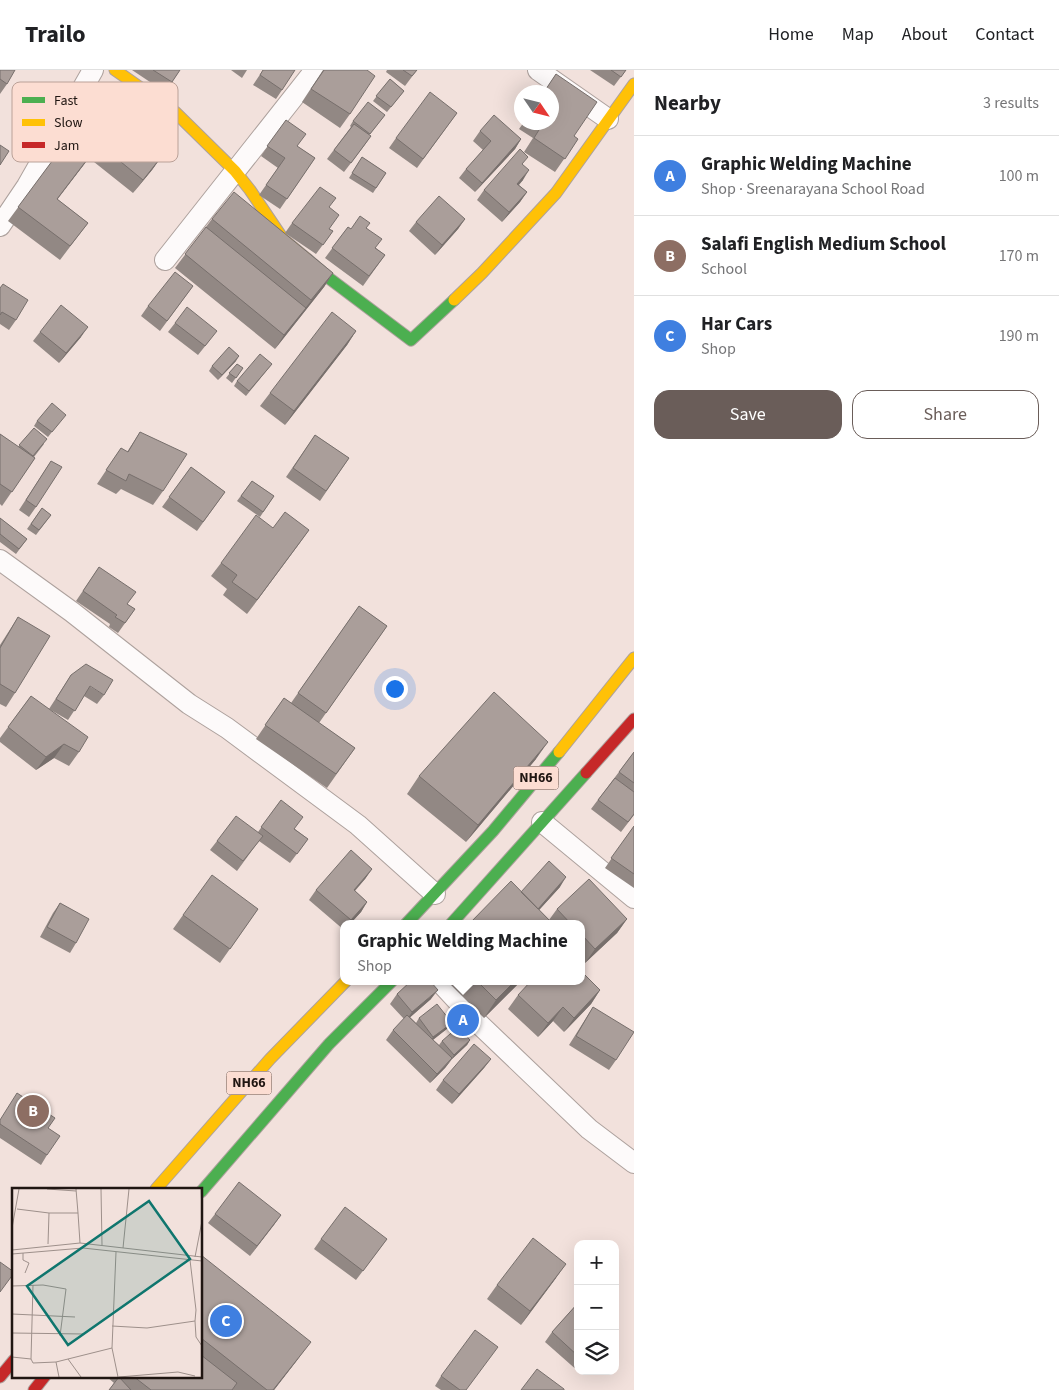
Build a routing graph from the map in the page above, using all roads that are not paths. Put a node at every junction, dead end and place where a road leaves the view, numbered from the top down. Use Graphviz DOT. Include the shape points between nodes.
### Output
graph roads {
  1 [pos="93,70"];
  2 [pos="115,70"];
  3 [pos="315,70"];
  4 [pos="538,70"];
  5 [pos="86,82"];
  6 [pos="132,82"];
  7 [pos="634,84"];
  8 [pos="178,116"];
  9 [pos="608,119"];
  10 [pos="41,162"];
  11 [pos="235,171"];
  12 [pos="0,226"];
  13 [pos="166,260"];
  14 [pos="0,560"];
  15 [pos="634,658"];
  16 [pos="634,720"];
  17 [pos="542,822"];
  18 [pos="634,898"];
  19 [pos="441,900"];
  20 [pos="460,916"];
  21 [pos="412,920"];
  22 [pos="456,920"];
  23 [pos="342,985"];
  24 [pos="388,985"];
  25 [pos="443,985"];
  26 [pos="634,1163"];
  27 [pos="157,1188"];
  28 [pos="202,1191"];
  29 [pos="12,1362"];
  30 [pos="0,1377"];
  31 [pos="44,1378"];
  32 [pos="34,1390"];
  1 -- 5 [label="street"];
  2 -- 6 [label="main road"];
  3 -- 11 [label="street"];
  4 -- 9 [label="street"];
  7 -- 9 [label="main road"];
  8 -- 11 [label="main road"];
  9 -- 11 [label="main road" via="556,193 482,273 411,340 283,239"];
  10 -- 12 [label="street"];
  11 -- 13 [label="street"];
  14 -- 19 [label="street" via="188,704 227,728 358,825"];
  15 -- 19 [label="main road, NH66"];
  16 -- 17 [label="main road, NH66"];
  17 -- 18 [label="street"];
  17 -- 20 [label="main road, NH66"];
  19 -- 20 [label="main road"];
  19 -- 21 [label="main road, NH66"];
  20 -- 22 [label="main road, NH66"];
  23 -- 27 [label="main road, NH66" via="270,1060"];
  24 -- 28 [label="main road, NH66" via="329,1044"];
  25 -- 26 [label="street" via="589,1129"];
  29 -- 30 [label="main road"];
  31 -- 32 [label="main road"];
}
